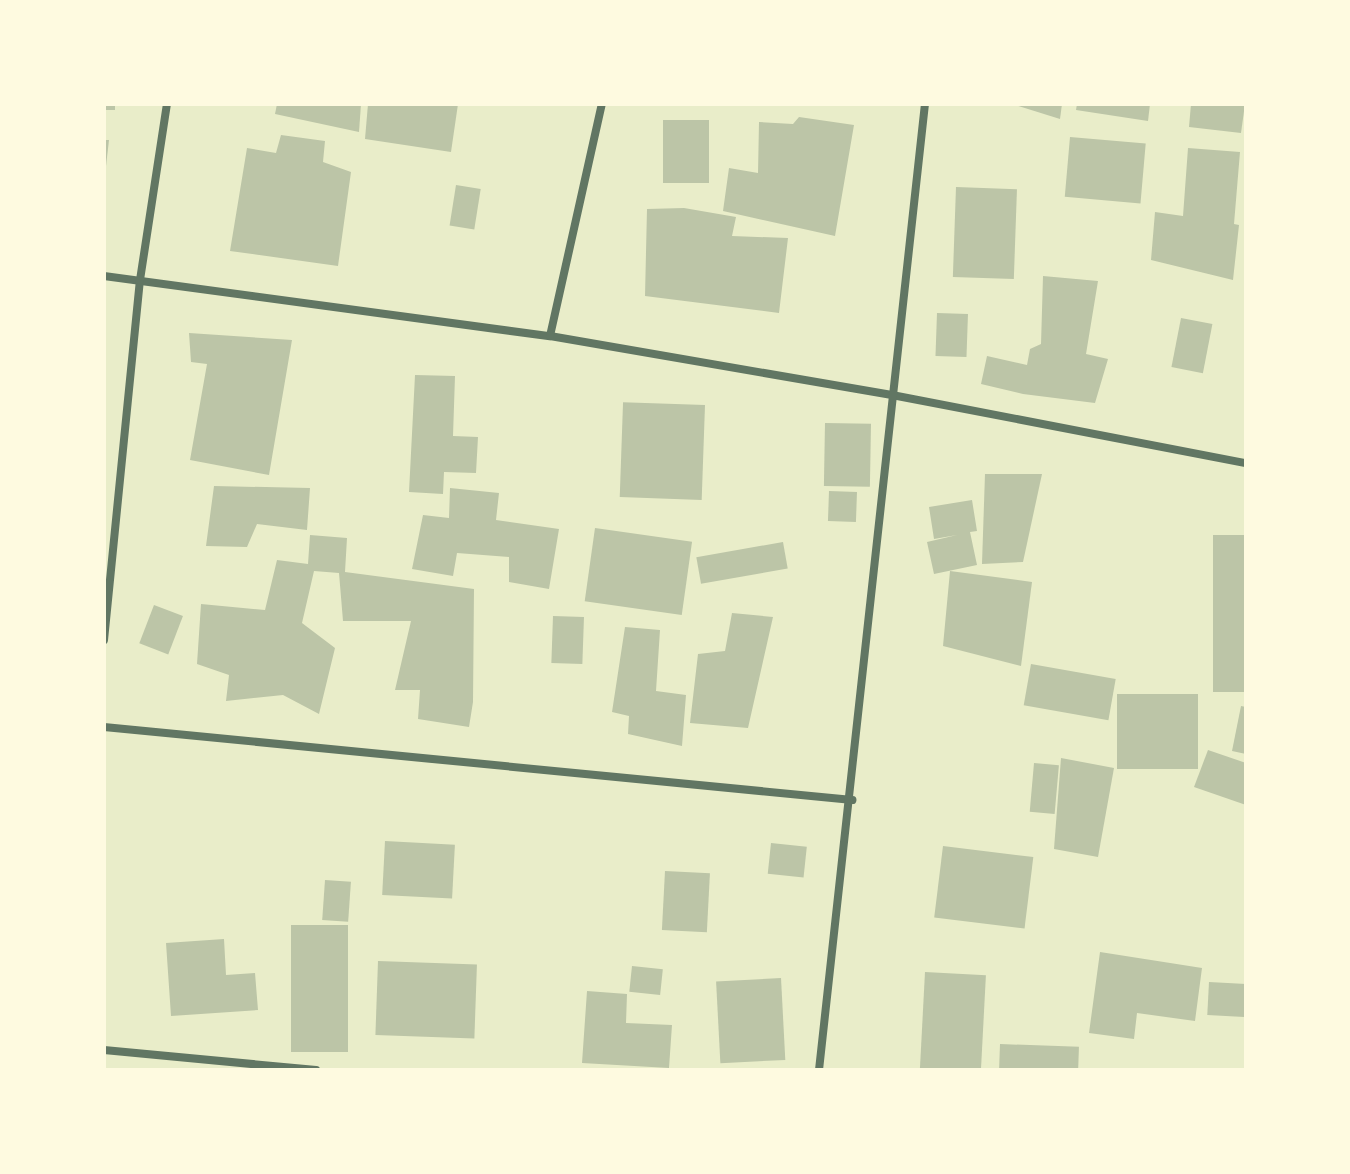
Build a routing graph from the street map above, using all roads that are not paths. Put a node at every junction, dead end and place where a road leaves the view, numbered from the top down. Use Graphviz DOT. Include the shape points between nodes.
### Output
graph roads {
  1 [pos="167,104"];
  2 [pos="602,104"];
  3 [pos="925,104"];
  4 [pos="104,276"];
  5 [pos="140,280"];
  6 [pos="550,336"];
  7 [pos="892,395"];
  8 [pos="1246,463"];
  9 [pos="104,640"];
  10 [pos="104,727"];
  11 [pos="852,800"];
  12 [pos="104,1050"];
  13 [pos="316,1070"];
  14 [pos="819,1070"];
  1 -- 5 [label="street"];
  2 -- 6 [label="street"];
  3 -- 7 [label="street"];
  4 -- 5 [label="street"];
  5 -- 6 [label="street"];
  5 -- 9 [label="street"];
  6 -- 7 [label="street"];
  7 -- 8 [label="street"];
  7 -- 11 [label="street"];
  10 -- 11 [label="street"];
  11 -- 14 [label="street"];
  12 -- 13 [label="street"];
}
